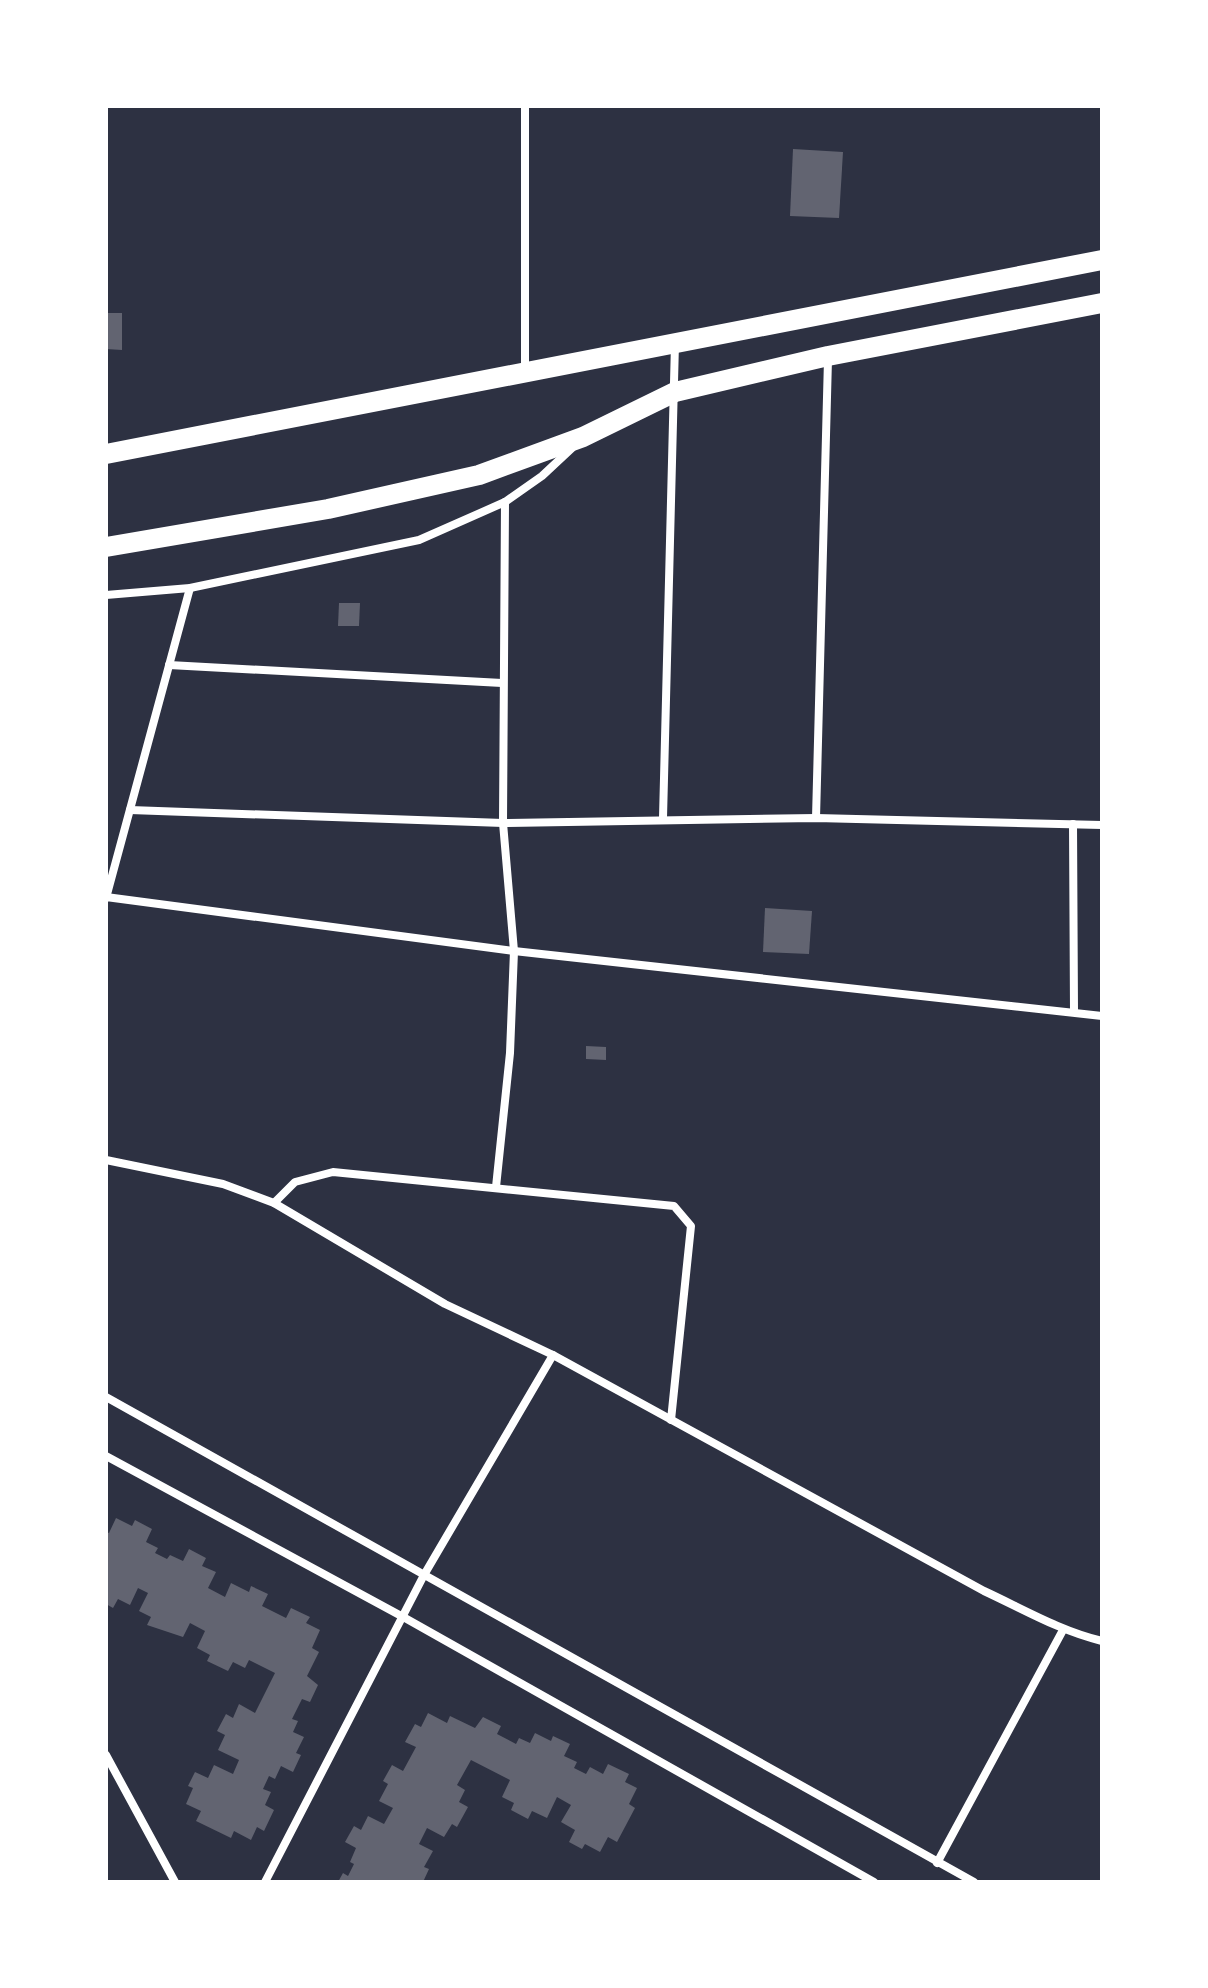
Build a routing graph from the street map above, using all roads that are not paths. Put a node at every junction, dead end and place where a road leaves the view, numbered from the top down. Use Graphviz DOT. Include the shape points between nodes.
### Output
graph roads {
  1 [pos="525,106"];
  2 [pos="1102,260"];
  3 [pos="1102,303"];
  4 [pos="675,341"];
  5 [pos="828,356"];
  6 [pos="525,372"];
  7 [pos="675,392"];
  8 [pos="583,437"];
  9 [pos="106,454"];
  10 [pos="505,502"];
  11 [pos="106,547"];
  12 [pos="190,588"];
  13 [pos="106,595"];
  14 [pos="169,665"];
  15 [pos="502,683"];
  16 [pos="130,810"];
  17 [pos="663,818"];
  18 [pos="816,818"];
  19 [pos="503,823"];
  20 [pos="1073,824"];
  21 [pos="1102,825"];
  22 [pos="106,898"];
  23 [pos="514,951"];
  24 [pos="1074,1012"];
  25 [pos="1102,1016"];
  26 [pos="106,1160"];
  27 [pos="496,1187"];
  28 [pos="274,1203"];
  29 [pos="553,1355"];
  30 [pos="106,1397"];
  31 [pos="671,1420"];
  32 [pos="106,1456"];
  33 [pos="424,1575"];
  34 [pos="405,1618"];
  35 [pos="1063,1630"];
  36 [pos="1102,1641"];
  37 [pos="106,1755"];
  38 [pos="937,1863"];
  39 [pos="175,1882"];
  40 [pos="265,1882"];
  41 [pos="874,1882"];
  42 [pos="974,1882"];
  1 -- 6 [label="street"];
  2 -- 4 [label="main road"];
  3 -- 5 [label="main road"];
  4 -- 6 [label="main road"];
  4 -- 7 [label="street"];
  5 -- 7 [label="main road"];
  5 -- 18 [label="street"];
  6 -- 9 [label="main road"];
  7 -- 8 [label="main road"];
  7 -- 17 [label="street"];
  8 -- 10 [label="street"];
  8 -- 11 [label="main road" via="479,475 328,509"];
  10 -- 12 [label="street" via="419,540"];
  10 -- 15 [label="street"];
  12 -- 13 [label="street"];
  12 -- 14 [label="street"];
  14 -- 15 [label="street"];
  14 -- 16 [label="street"];
  15 -- 19 [label="street"];
  16 -- 19 [label="street"];
  16 -- 22 [label="street"];
  17 -- 18 [label="street"];
  17 -- 19 [label="street"];
  18 -- 20 [label="street"];
  19 -- 23 [label="street"];
  20 -- 21 [label="street"];
  20 -- 24 [label="street"];
  22 -- 23 [label="street"];
  23 -- 24 [label="street"];
  23 -- 27 [label="street"];
  24 -- 25 [label="street"];
  26 -- 28 [label="street" via="223,1184"];
  27 -- 28 [label="street" via="333,1172 295,1182"];
  27 -- 31 [label="street" via="661,1203 674,1206 691,1226"];
  28 -- 29 [label="street" via="445,1304"];
  29 -- 31 [label="street"];
  29 -- 33 [label="street"];
  30 -- 33 [label="street"];
  31 -- 35 [label="street"];
  32 -- 34 [label="street"];
  33 -- 34 [label="street"];
  33 -- 38 [label="street"];
  34 -- 40 [label="street"];
  34 -- 41 [label="street"];
  35 -- 36 [label="street"];
  35 -- 38 [label="street"];
  37 -- 39 [label="street"];
  38 -- 42 [label="street"];
}
